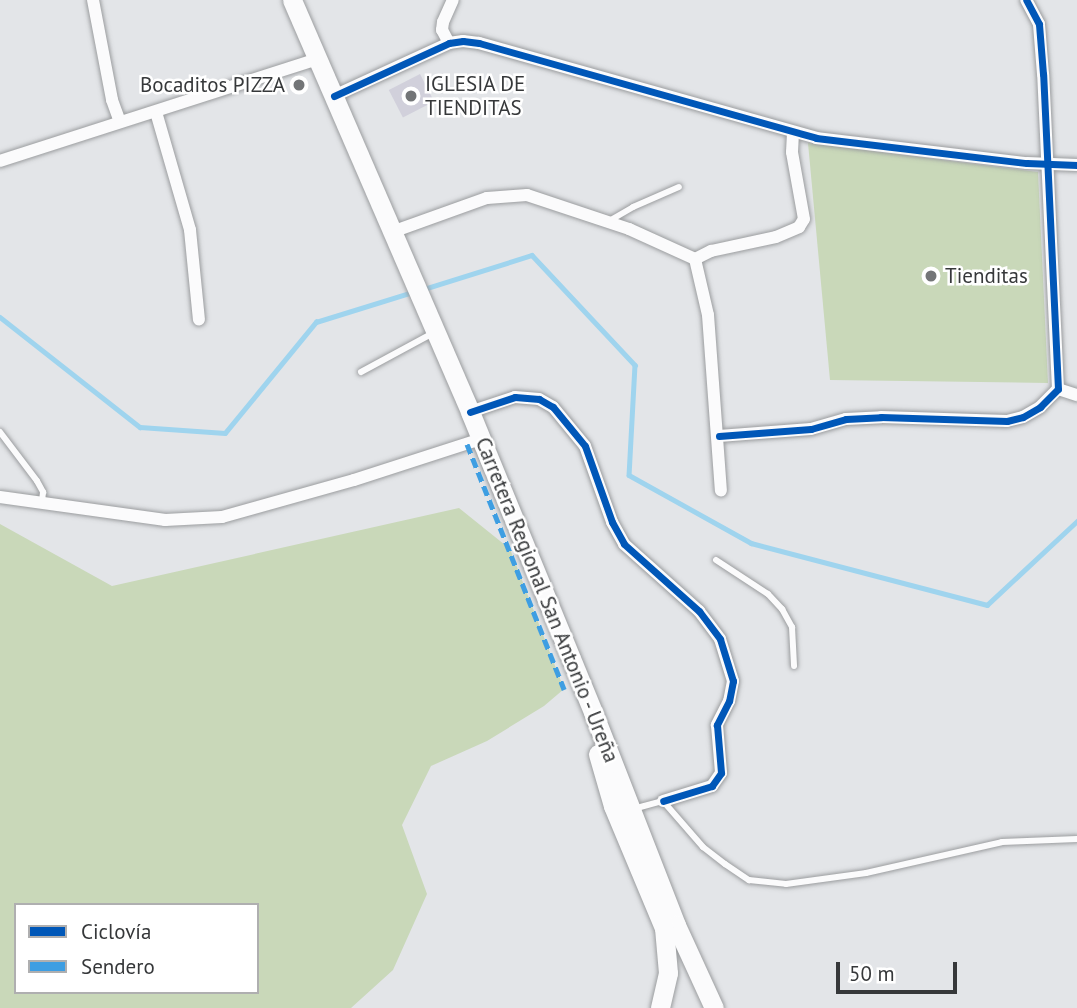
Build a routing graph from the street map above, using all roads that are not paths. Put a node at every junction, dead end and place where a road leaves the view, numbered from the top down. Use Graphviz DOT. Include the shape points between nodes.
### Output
graph roads {
  1 [pos="93,0"];
  2 [pos="292,0"];
  3 [pos="453,0"];
  4 [pos="1026,0"];
  5 [pos="449,43"];
  6 [pos="318,59"];
  7 [pos="334,96"];
  8 [pos="156,111"];
  9 [pos="120,122"];
  10 [pos="793,132"];
  11 [pos="0,161"];
  12 [pos="1047,164"];
  13 [pos="1077,165"];
  14 [pos="679,187"];
  15 [pos="608,223"];
  16 [pos="392,232"];
  17 [pos="695,259"];
  18 [pos="199,320"];
  19 [pos="434,332"];
  20 [pos="361,372"];
  21 [pos="1058,389"];
  22 [pos="1077,395"];
  23 [pos="470,412"];
  24 [pos="0,432"];
  25 [pos="719,436"];
  26 [pos="481,439"];
  27 [pos="721,491"];
  28 [pos="0,497"];
  29 [pos="42,502"];
  30 [pos="716,561"];
  31 [pos="794,666"];
  32 [pos="593,712"];
  33 [pos="663,801"];
  34 [pos="632,810"];
  35 [pos="1077,839"];
  36 [pos="660,1008"];
  37 [pos="714,1008"];
  1 -- 9 [label="street"];
  2 -- 6 [label="main road, Carretera Regional San Antonio - Ureña"];
  3 -- 5 [label="street" via="442,30"];
  4 -- 12 [label="street" via="1039,23"];
  5 -- 7 [label="street"];
  5 -- 10 [label="street" via="479,43"];
  6 -- 7 [label="main road, Carretera Regional San Antonio - Ureña"];
  6 -- 8 [label="street"];
  7 -- 16 [label="main road, Carretera Regional San Antonio - Ureña"];
  8 -- 9 [label="street"];
  8 -- 18 [label="street" via="190,230"];
  9 -- 11 [label="street"];
  10 -- 12 [label="street"];
  10 -- 17 [label="street" via="804,219 799,227"];
  12 -- 13 [label="street"];
  12 -- 21 [label="street"];
  14 -- 15 [label="lane"];
  15 -- 16 [label="street" via="515,194 487,198"];
  15 -- 17 [label="street"];
  16 -- 19 [label="main road, Carretera Regional San Antonio - Ureña"];
  17 -- 25 [label="street" via="708,315"];
  19 -- 20 [label="lane"];
  19 -- 23 [label="main road, Carretera Regional San Antonio - Ureña"];
  21 -- 22 [label="street"];
  21 -- 25 [label="street" via="1040,407 1007,421 881,417 846,419 811,429"];
  23 -- 26 [label="main road, Carretera Regional San Antonio - Ureña"];
  23 -- 33 [label="street" via="514,397 539,399 553,407 585,446 624,544 699,611 720,639 733,681 718,725 721,773 712,786"];
  24 -- 29 [label="lane" via="37,481"];
  25 -- 27 [label="street"];
  26 -- 29 [label="street" via="222,517 165,520"];
  26 -- 32 [label="main road, Carretera Regional San Antonio - Ureña"];
  28 -- 29 [label="street"];
  30 -- 31 [label="lane" via="768,594 782,609 792,627"];
  32 -- 34 [label="main road, Carretera Regional San Antonio - Ureña"];
  32 -- 36 [label="main road" via="593,734 613,806 664,928 668,973"];
  33 -- 34 [label="lane"];
  33 -- 35 [label="lane" via="703,847 749,880 786,884 866,873 1002,842"];
  34 -- 37 [label="main road, Carretera Regional San Antonio - Ureña"];
}
